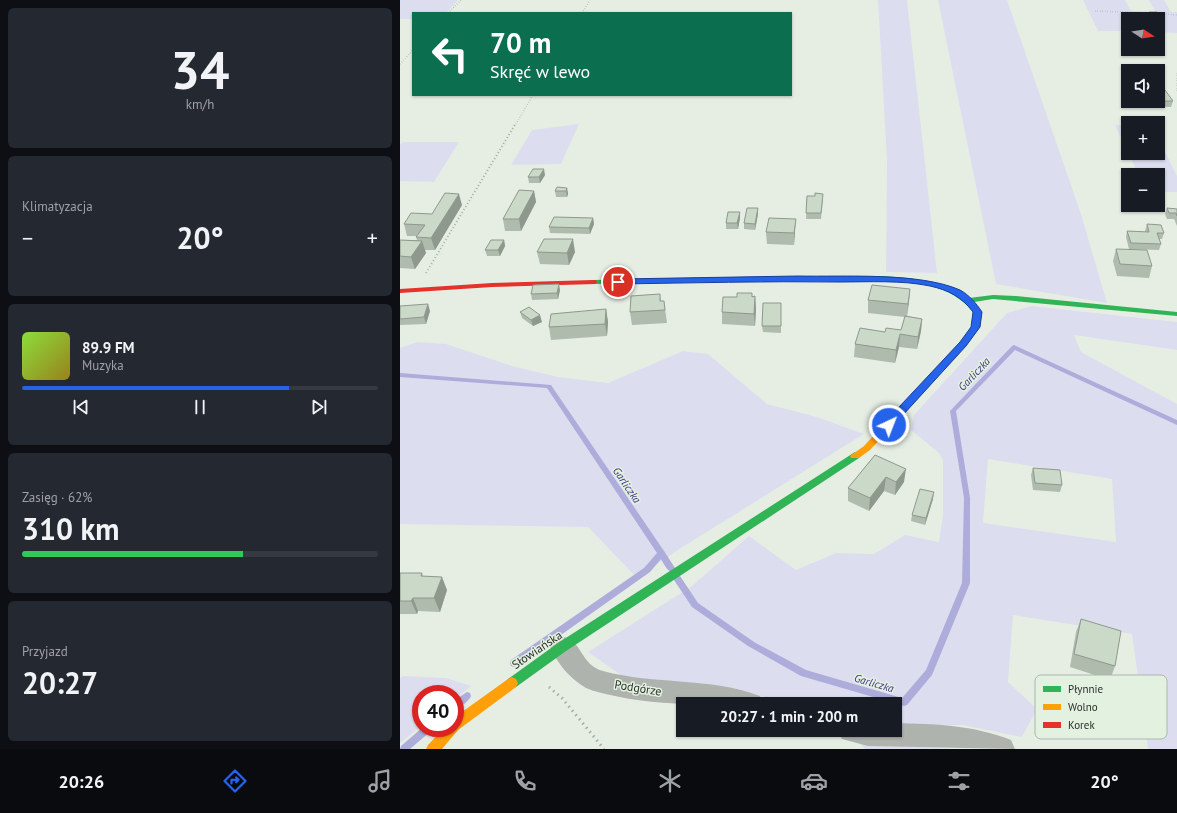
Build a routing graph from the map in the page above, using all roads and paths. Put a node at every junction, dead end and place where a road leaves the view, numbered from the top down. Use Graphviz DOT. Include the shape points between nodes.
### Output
graph roads {
  1 [pos="461,0"];
  2 [pos="590,0"];
  3 [pos="449,12"];
  4 [pos="583,12"];
  5 [pos="1095,12"];
  6 [pos="1177,15"];
  7 [pos="412,51"];
  8 [pos="400,64"];
  9 [pos="1177,73"];
  10 [pos="1177,93"];
  11 [pos="532,96"];
  12 [pos="415,290"];
  13 [pos="400,291"];
  14 [pos="969,300"];
  15 [pos="1177,314"];
  16 [pos="562,647"];
  17 [pos="530,670"];
  18 [pos="718,697"];
  19 [pos="464,718"];
  20 [pos="902,735"];
  21 [pos="444,737"];
  22 [pos="433,749"];
  23 [pos="604,749"];
  24 [pos="1002,749"];
  1 -- 3 [label="path"];
  2 -- 4 [label="path"];
  5 -- 6 [label="path"];
  7 -- 8 [label="path"];
  9 -- 10 [label="path"];
  11 -- 12 [label="path"];
  12 -- 13 [label="street"];
  12 -- 14 [label="street" via="603,282 847,279 931,284 958,292"];
  14 -- 15 [label="street" via="1012,297"];
  14 -- 16 [label="street, Słowiańska" via="978,312 976,327 867,448"];
  16 -- 17 [label="street, Słowiańska"];
  16 -- 18 [label="street, Podgórze" via="576,667 595,680 638,690"];
  17 -- 19 [label="street, Słowiańska"];
  17 -- 23 [label="path" via="562,698"];
  20 -- 24 [label="street" via="952,737"];
  21 -- 22 [label="street"];
}
